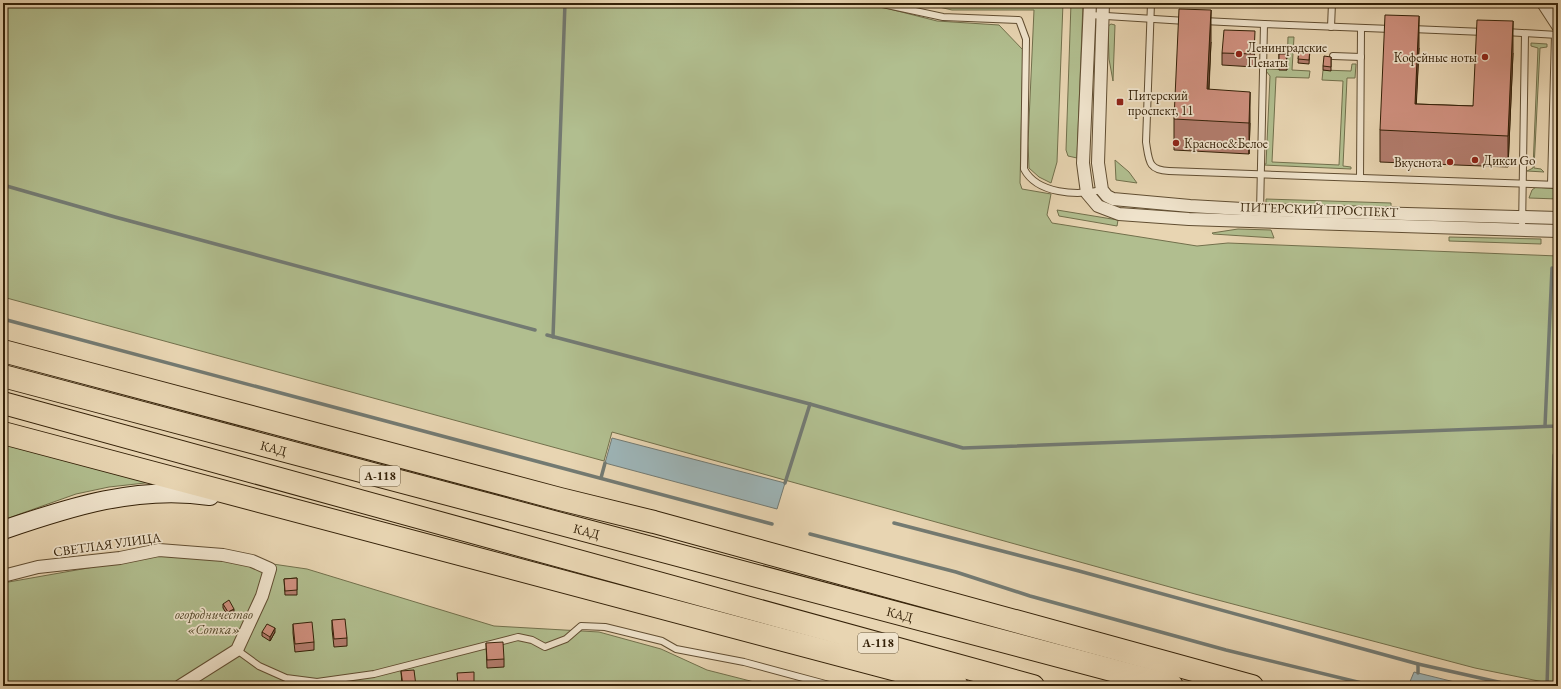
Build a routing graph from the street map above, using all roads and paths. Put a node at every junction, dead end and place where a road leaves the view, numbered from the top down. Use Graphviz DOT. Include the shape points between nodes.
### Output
graph roads {
  1 [pos="878,3"];
  2 [pos="1090,3"];
  3 [pos="1103,3"];
  4 [pos="1151,3"];
  5 [pos="1332,3"];
  6 [pos="1543,3"];
  7 [pos="1090,15"];
  8 [pos="1102,16"];
  9 [pos="1150,19"];
  10 [pos="1190,21"];
  11 [pos="1197,21"];
  12 [pos="1264,24"];
  13 [pos="1331,26"];
  14 [pos="1361,28"];
  15 [pos="1401,29"];
  16 [pos="1408,29"];
  17 [pos="1493,32"];
  18 [pos="1501,32"];
  19 [pos="1557,32"];
  20 [pos="1525,34"];
  21 [pos="1333,56"];
  22 [pos="1361,57"];
  23 [pos="1260,174"];
  24 [pos="1360,177"];
  25 [pos="1522,183"];
  26 [pos="1551,184"];
  27 [pos="1558,185"];
  28 [pos="1102,190"];
  29 [pos="1086,194"];
  30 [pos="1260,216"];
  31 [pos="1523,217"];
  32 [pos="1558,218"];
  33 [pos="1522,230"];
  34 [pos="1558,231"];
  35 [pos="3,351"];
  36 [pos="3,376"];
  37 [pos="3,404"];
  38 [pos="3,433"];
  39 [pos="560,499"];
  40 [pos="287,508"];
  41 [pos="3,530"];
  42 [pos="757,575"];
  43 [pos="3,576"];
  44 [pos="238,650"];
  45 [pos="1031,685"];
  46 [pos="180,686"];
  47 [pos="833,686"];
  48 [pos="957,686"];
  49 [pos="1172,686"];
  50 [pos="1252,686"];
  1 -- 29 [label="lane" via="943,17 1019,20 1026,39 1024,169 1029,179 1037,183 1057,190"];
  2 -- 7 [label="street"];
  3 -- 8 [label="street"];
  4 -- 9 [label="lane"];
  5 -- 13 [label="lane"];
  6 -- 19 [label="street"];
  7 -- 8 [label="lane"];
  7 -- 29 [label="street" via="1083,162"];
  8 -- 9 [label="lane"];
  8 -- 28 [label="street" via="1098,163"];
  9 -- 10 [label="lane"];
  9 -- 23 [label="lane" via="1146,142 1150,163 1154,168 1161,170"];
  11 -- 12 [label="lane"];
  12 -- 13 [label="lane"];
  12 -- 23 [label="lane"];
  13 -- 14 [label="lane"];
  14 -- 15 [label="lane"];
  14 -- 22 [label="lane"];
  16 -- 17 [label="lane"];
  18 -- 20 [label="lane"];
  19 -- 20 [label="lane"];
  19 -- 26 [label="lane"];
  20 -- 25 [label="lane"];
  21 -- 22 [label="lane"];
  22 -- 24 [label="lane"];
  23 -- 24 [label="lane"];
  23 -- 30 [label="lane"];
  24 -- 25 [label="lane"];
  25 -- 26 [label="lane"];
  25 -- 31 [label="lane"];
  26 -- 27 [label="lane"];
  28 -- 29 [label="lane"];
  28 -- 30 [label="street, ПИТЕРСКИЙ ПРОСПЕКТ" via="1107,196 1122,201"];
  29 -- 30 [label="street, ПИТЕРСКИЙ ПРОСПЕКТ" via="1098,206 1119,214 1189,219"];
  30 -- 31 [label="street, ПИТЕРСКИЙ ПРОСПЕКТ"];
  30 -- 33 [label="street, ПИТЕРСКИЙ ПРОСПЕКТ"];
  31 -- 32 [label="street, ПИТЕРСКИЙ ПРОСПЕКТ"];
  31 -- 33 [label="lane"];
  33 -- 34 [label="street, ПИТЕРСКИЙ ПРОСПЕКТ"];
  35 -- 39 [label="highway"];
  36 -- 42 [label="highway, КАД / А-118"];
  37 -- 45 [label="highway, А-118"];
  38 -- 40 [label="highway"];
  39 -- 42 [label="highway"];
  39 -- 50 [label="highway" via="654,522"];
  40 -- 41 [label="main road" via="190,493 155,492 82,505"];
  40 -- 48 [label="highway"];
  42 -- 49 [label="highway, КАД / А-118"];
  43 -- 44 [label="street, СВЕТЛАЯ УЛИЦА" via="38,567 120,558 160,550 208,553 252,561 270,569 262,596"];
  44 -- 46 [label="street"];
  44 -- 47 [label="lane" via="259,666 286,678 317,682 374,674 518,637 532,640 545,647 566,639 581,626 605,627 662,642 676,649 744,662"];
}
